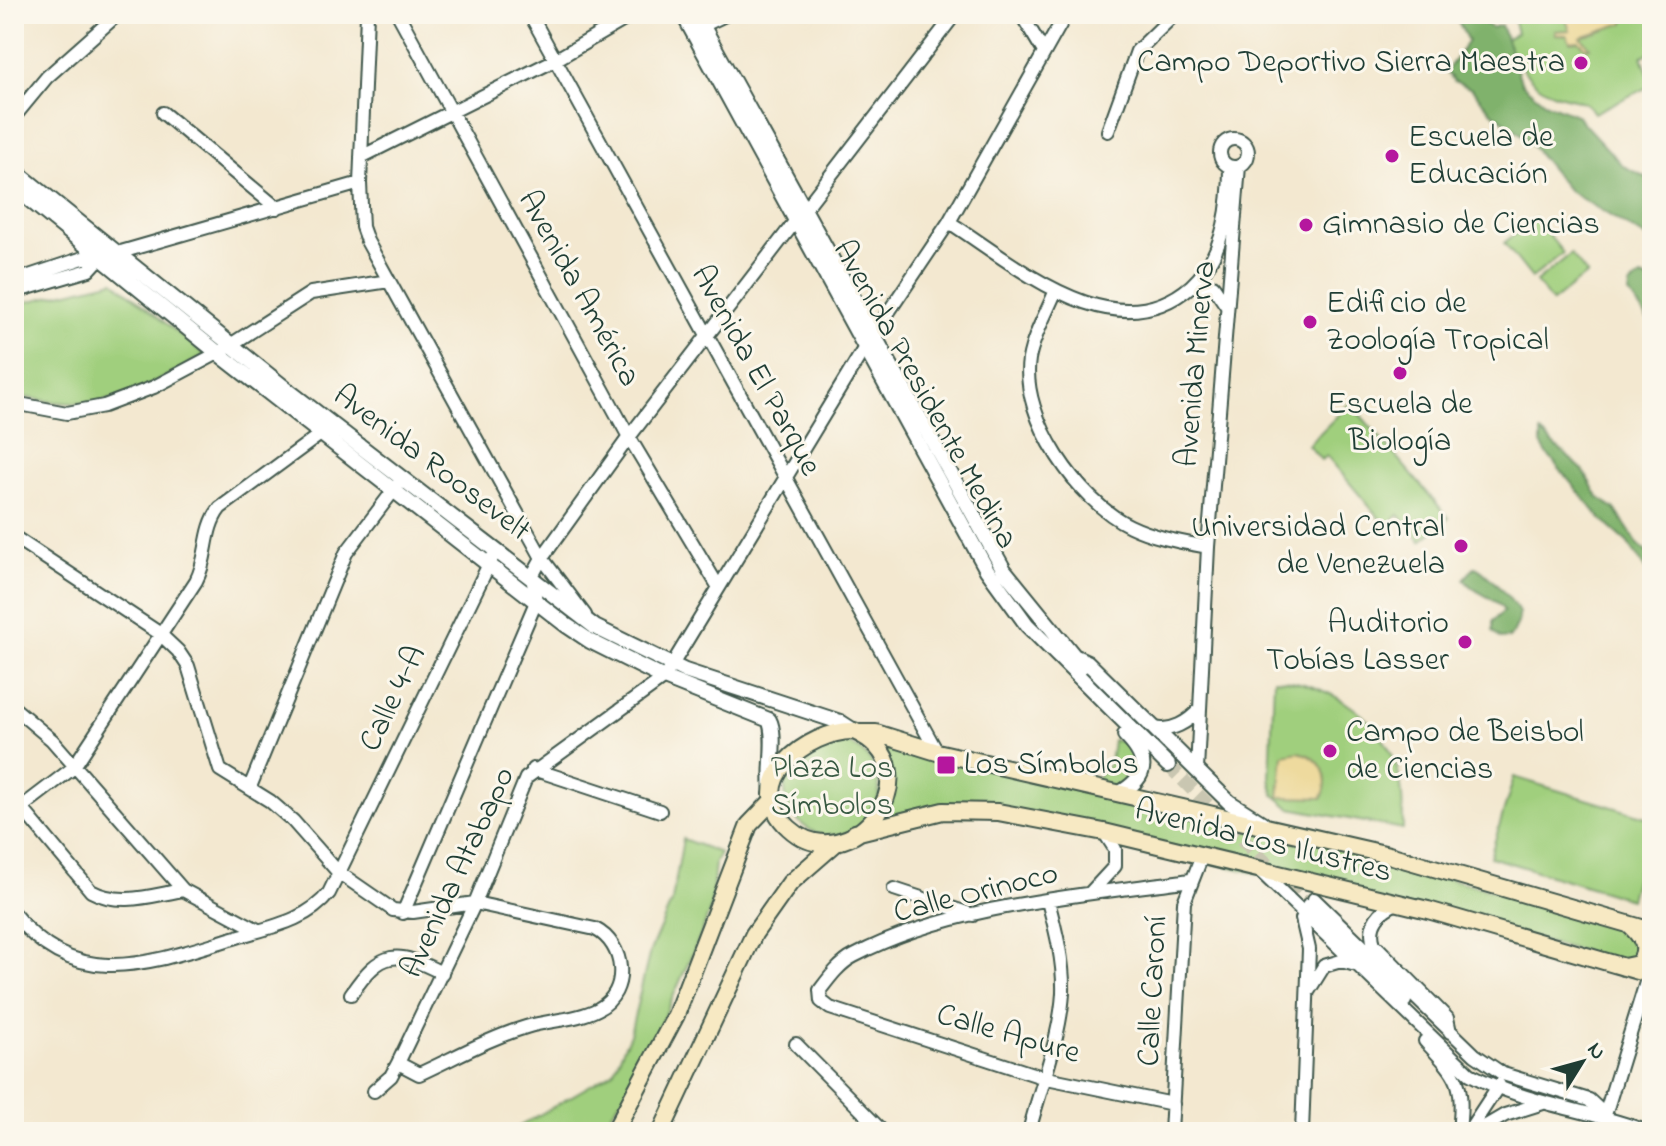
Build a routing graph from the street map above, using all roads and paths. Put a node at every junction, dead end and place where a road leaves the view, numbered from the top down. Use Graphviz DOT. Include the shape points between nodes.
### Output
graph roads {
  1 [pos="118,14"];
  2 [pos="367,14"];
  3 [pos="398,14"];
  4 [pos="530,14"];
  5 [pos="634,14"];
  6 [pos="683,14"];
  7 [pos="727,14"];
  8 [pos="955,14"];
  9 [pos="1021,14"];
  10 [pos="1066,14"];
  11 [pos="1175,14"];
  12 [pos="699,20"];
  13 [pos="1044,52"];
  14 [pos="555,60"];
  15 [pos="452,112"];
  16 [pos="163,113"];
  17 [pos="14,117"];
  18 [pos="1108,131"];
  19 [pos="361,157"];
  20 [pos="14,170"];
  21 [pos="360,183"];
  22 [pos="14,187"];
  23 [pos="277,208"];
  24 [pos="800,217"];
  25 [pos="949,222"];
  26 [pos="117,252"];
  27 [pos="100,258"];
  28 [pos="14,281"];
  29 [pos="389,281"];
  30 [pos="1056,290"];
  31 [pos="1186,290"];
  32 [pos="14,292"];
  33 [pos="1228,312"];
  34 [pos="708,338"];
  35 [pos="869,340"];
  36 [pos="231,345"];
  37 [pos="218,353"];
  38 [pos="14,403"];
  39 [pos="328,429"];
  40 [pos="629,437"];
  41 [pos="403,478"];
  42 [pos="785,480"];
  43 [pos="393,493"];
  44 [pos="14,537"];
  45 [pos="1208,547"];
  46 [pos="497,549"];
  47 [pos="542,558"];
  48 [pos="488,564"];
  49 [pos="532,576"];
  50 [pos="718,586"];
  51 [pos="536,602"];
  52 [pos="595,627"];
  53 [pos="159,633"];
  54 [pos="1068,659"];
  55 [pos="668,672"];
  56 [pos="14,708"];
  57 [pos="1199,710"];
  58 [pos="1155,728"];
  59 [pos="857,732"];
  60 [pos="937,752"];
  61 [pos="1172,762"];
  62 [pos="73,768"];
  63 [pos="533,769"];
  64 [pos="1197,770"];
  65 [pos="250,787"];
  66 [pos="1120,793"];
  67 [pos="773,795"];
  68 [pos="18,810"];
  69 [pos="660,811"];
  70 [pos="1266,825"];
  71 [pos="1104,832"];
  72 [pos="855,833"];
  73 [pos="838,841"];
  74 [pos="1202,856"];
  75 [pos="1259,870"];
  76 [pos="338,872"];
  77 [pos="1191,880"];
  78 [pos="894,889"];
  79 [pos="183,890"];
  80 [pos="1088,893"];
  81 [pos="1048,901"];
  82 [pos="475,903"];
  83 [pos="1397,903"];
  84 [pos="1306,904"];
  85 [pos="403,913"];
  86 [pos="14,914"];
  87 [pos="973,915"];
  88 [pos="1627,923"];
  89 [pos="258,930"];
  90 [pos="1652,931"];
  91 [pos="1355,965"];
  92 [pos="1624,967"];
  93 [pos="1651,970"];
  94 [pos="442,973"];
  95 [pos="351,994"];
  96 [pos="1306,1001"];
  97 [pos="830,1008"];
  98 [pos="1450,1032"];
  99 [pos="796,1044"];
  100 [pos="398,1063"];
  101 [pos="1503,1074"];
  102 [pos="1042,1077"];
  103 [pos="1497,1089"];
  104 [pos="374,1091"];
  105 [pos="1543,1103"];
  106 [pos="1173,1104"];
  107 [pos="1605,1115"];
  108 [pos="614,1132"];
  109 [pos="661,1132"];
  110 [pos="883,1132"];
  111 [pos="1029,1132"];
  112 [pos="1171,1132"];
  113 [pos="1302,1132"];
  114 [pos="1459,1132"];
  115 [pos="1468,1132"];
  116 [pos="1476,1132"];
  117 [pos="1648,1132"];
  1 -- 17 [label="street" via="47,77"];
  2 -- 19 [label="street"];
  3 -- 15 [label="street, Avenida América"];
  4 -- 14 [label="street, Avenida El Parque"];
  5 -- 14 [label="street"];
  6 -- 24 [label="street, Avenida Presidente Medina"];
  7 -- 12 [label="street"];
  8 -- 24 [label="street"];
  9 -- 13 [label="street"];
  10 -- 13 [label="street"];
  11 -- 18 [label="street" via="1137,51"];
  12 -- 24 [label="street, Avenida Presidente Medina"];
  13 -- 25 [label="street"];
  14 -- 15 [label="street"];
  14 -- 34 [label="street, Avenida El Parque"];
  15 -- 19 [label="street"];
  15 -- 40 [label="street, Avenida América"];
  16 -- 23 [label="street"];
  19 -- 21 [label="street"];
  20 -- 26 [label="street, Avenida Roosevelt"];
  21 -- 23 [label="street"];
  21 -- 29 [label="street" via="362,227"];
  22 -- 27 [label="street, Avenida Roosevelt"];
  23 -- 26 [label="street"];
  24 -- 34 [label="street"];
  24 -- 35 [label="street, Avenida Presidente Medina"];
  25 -- 30 [label="street"];
  25 -- 35 [label="street"];
  26 -- 27 [label="street"];
  26 -- 36 [label="street, Avenida Roosevelt"];
  27 -- 28 [label="street" via="83,258"];
  27 -- 32 [label="street" via="89,270"];
  27 -- 37 [label="street, Avenida Roosevelt"];
  29 -- 36 [label="street" via="311,293"];
  29 -- 47 [label="street"];
  30 -- 31 [label="street" via="1119,311 1153,307"];
  30 -- 45 [label="street" via="1028,373 1042,426 1057,454 1075,482 1128,525"];
  31 -- 33 [label="street" via="1213,286"];
  31 -- 33 [label="street, Avenida Minerva" via="1220,245 1235,166"];
  33 -- 45 [label="street, Avenida Minerva"];
  34 -- 40 [label="street"];
  34 -- 42 [label="street, Avenida El Parque"];
  35 -- 42 [label="street"];
  35 -- 54 [label="street, Avenida Presidente Medina" via="987,570 1027,625"];
  36 -- 37 [label="street"];
  36 -- 39 [label="street, Avenida Roosevelt"];
  37 -- 38 [label="street" via="104,406 67,413"];
  37 -- 39 [label="street, Avenida Roosevelt"];
  39 -- 41 [label="street, Avenida Roosevelt"];
  39 -- 43 [label="street, Avenida Roosevelt"];
  39 -- 53 [label="street" via="220,508 211,519 203,567"];
  40 -- 47 [label="street"];
  40 -- 50 [label="street, Avenida América"];
  41 -- 43 [label="street"];
  41 -- 46 [label="street, Avenida Roosevelt"];
  42 -- 50 [label="street"];
  42 -- 60 [label="street, Avenida El Parque"];
  43 -- 48 [label="street, Avenida Roosevelt"];
  43 -- 65 [label="street" via="346,553"];
  44 -- 53 [label="street"];
  45 -- 57 [label="street, Avenida Minerva"];
  46 -- 48 [label="street, Calle 4-A"];
  46 -- 49 [label="street, Avenida Roosevelt"];
  47 -- 49 [label="street"];
  47 -- 52 [label="street"];
  48 -- 51 [label="street, Avenida Roosevelt"];
  48 -- 76 [label="street, Calle 4-A"];
  49 -- 51 [label="street"];
  49 -- 52 [label="street, Avenida Roosevelt"];
  50 -- 55 [label="street"];
  51 -- 55 [label="street, Avenida Roosevelt" via="590,641"];
  51 -- 85 [label="street"];
  52 -- 55 [label="street, Avenida Roosevelt"];
  53 -- 62 [label="street"];
  53 -- 65 [label="street" via="188,666 215,764"];
  54 -- 58 [label="street" via="1087,662"];
  54 -- 61 [label="street, Avenida Presidente Medina"];
  54 -- 66 [label="street" via="1068,677 1141,755 1140,778"];
  55 -- 59 [label="street, Avenida Roosevelt" via="840,722"];
  55 -- 63 [label="street, Avenida Atabapo"];
  55 -- 67 [label="street, Avenida Roosevelt" via="769,720"];
  56 -- 62 [label="street" via="52,740"];
  57 -- 58 [label="street" via="1179,725"];
  57 -- 64 [label="street, Avenida Minerva"];
  58 -- 64 [label="street"];
  59 -- 60 [label="main road, Avenida Los Ilustres"];
  59 -- 67 [label="main road" via="823,735 803,744 781,768"];
  59 -- 72 [label="main road" via="882,755 889,789 878,815"];
  60 -- 66 [label="main road, Avenida Los Ilustres"];
  62 -- 68 [label="street"];
  62 -- 79 [label="street"];
  63 -- 69 [label="street"];
  63 -- 82 [label="street, Avenida Atabapo"];
  64 -- 70 [label="street" via="1229,802"];
  65 -- 76 [label="street" via="293,821"];
  66 -- 70 [label="main road, Avenida Los Ilustres"];
  67 -- 73 [label="main road" via="784,823 803,838"];
  67 -- 108 [label="main road" via="749,825 687,991"];
  68 -- 79 [label="street" via="102,897 127,899"];
  70 -- 88 [label="main road, Avenida Los Ilustres"];
  71 -- 72 [label="main road, Avenida Los Ilustres" via="970,810 943,811"];
  71 -- 74 [label="main road, Avenida Los Ilustres"];
  71 -- 80 [label="street, Calle Orinoco" via="1115,849 1115,866"];
  72 -- 73 [label="main road"];
  73 -- 109 [label="main road" via="790,883 754,934"];
  74 -- 75 [label="main road, Avenida Los Ilustres"];
  74 -- 77 [label="street, Calle Caroní"];
  75 -- 83 [label="main road, Avenida Los Ilustres"];
  75 -- 84 [label="street"];
  76 -- 85 [label="street"];
  76 -- 89 [label="street, Calle 4-A" via="319,905"];
  77 -- 80 [label="street, Calle Orinoco"];
  77 -- 106 [label="street, Calle Caroní" via="1184,902"];
  78 -- 87 [label="street"];
  79 -- 89 [label="street"];
  80 -- 81 [label="street, Calle Orinoco"];
  81 -- 87 [label="street, Calle Orinoco"];
  81 -- 102 [label="street" via="1063,992"];
  82 -- 85 [label="street"];
  82 -- 94 [label="street, Avenida Atabapo"];
  82 -- 100 [label="street" via="604,934 614,943 621,963 613,995 599,1009 526,1027 419,1074"];
  83 -- 92 [label="main road, Avenida Los Ilustres"];
  83 -- 98 [label="street" via="1375,920 1374,944 1447,1018"];
  84 -- 91 [label="street"];
  84 -- 96 [label="street"];
  84 -- 98 [label="street"];
  84 -- 103 [label="street"];
  86 -- 89 [label="street, Calle 4-A" via="45,946 95,965 146,964"];
  87 -- 97 [label="street, Calle Orinoco" via="853,956 820,990 821,1001"];
  88 -- 90 [label="main road, Avenida Los Ilustres"];
  88 -- 92 [label="main road" via="1639,935 1645,953 1638,964"];
  91 -- 96 [label="street" via="1341,961 1324,966"];
  91 -- 103 [label="street" via="1470,1074"];
  91 -- 114 [label="street" via="1454,1072 1462,1110"];
  92 -- 93 [label="main road, Avenida Los Ilustres"];
  93 -- 107 [label="street"];
  94 -- 95 [label="street" via="414,959 393,956 378,963"];
  94 -- 100 [label="street, Avenida Atabapo"];
  96 -- 113 [label="street"];
  97 -- 102 [label="street, Calle Apure"];
  98 -- 101 [label="street"];
  99 -- 110 [label="street"];
  100 -- 104 [label="street, Avenida Atabapo"];
  101 -- 103 [label="street"];
  101 -- 107 [label="street" via="1589,1100"];
  102 -- 106 [label="street, Calle Apure"];
  102 -- 111 [label="street"];
  103 -- 105 [label="street"];
  103 -- 115 [label="street"];
  105 -- 107 [label="street" via="1583,1115"];
  105 -- 116 [label="street" via="1505,1115"];
  106 -- 112 [label="street, Calle Caroní"];
  107 -- 117 [label="street"];
}
